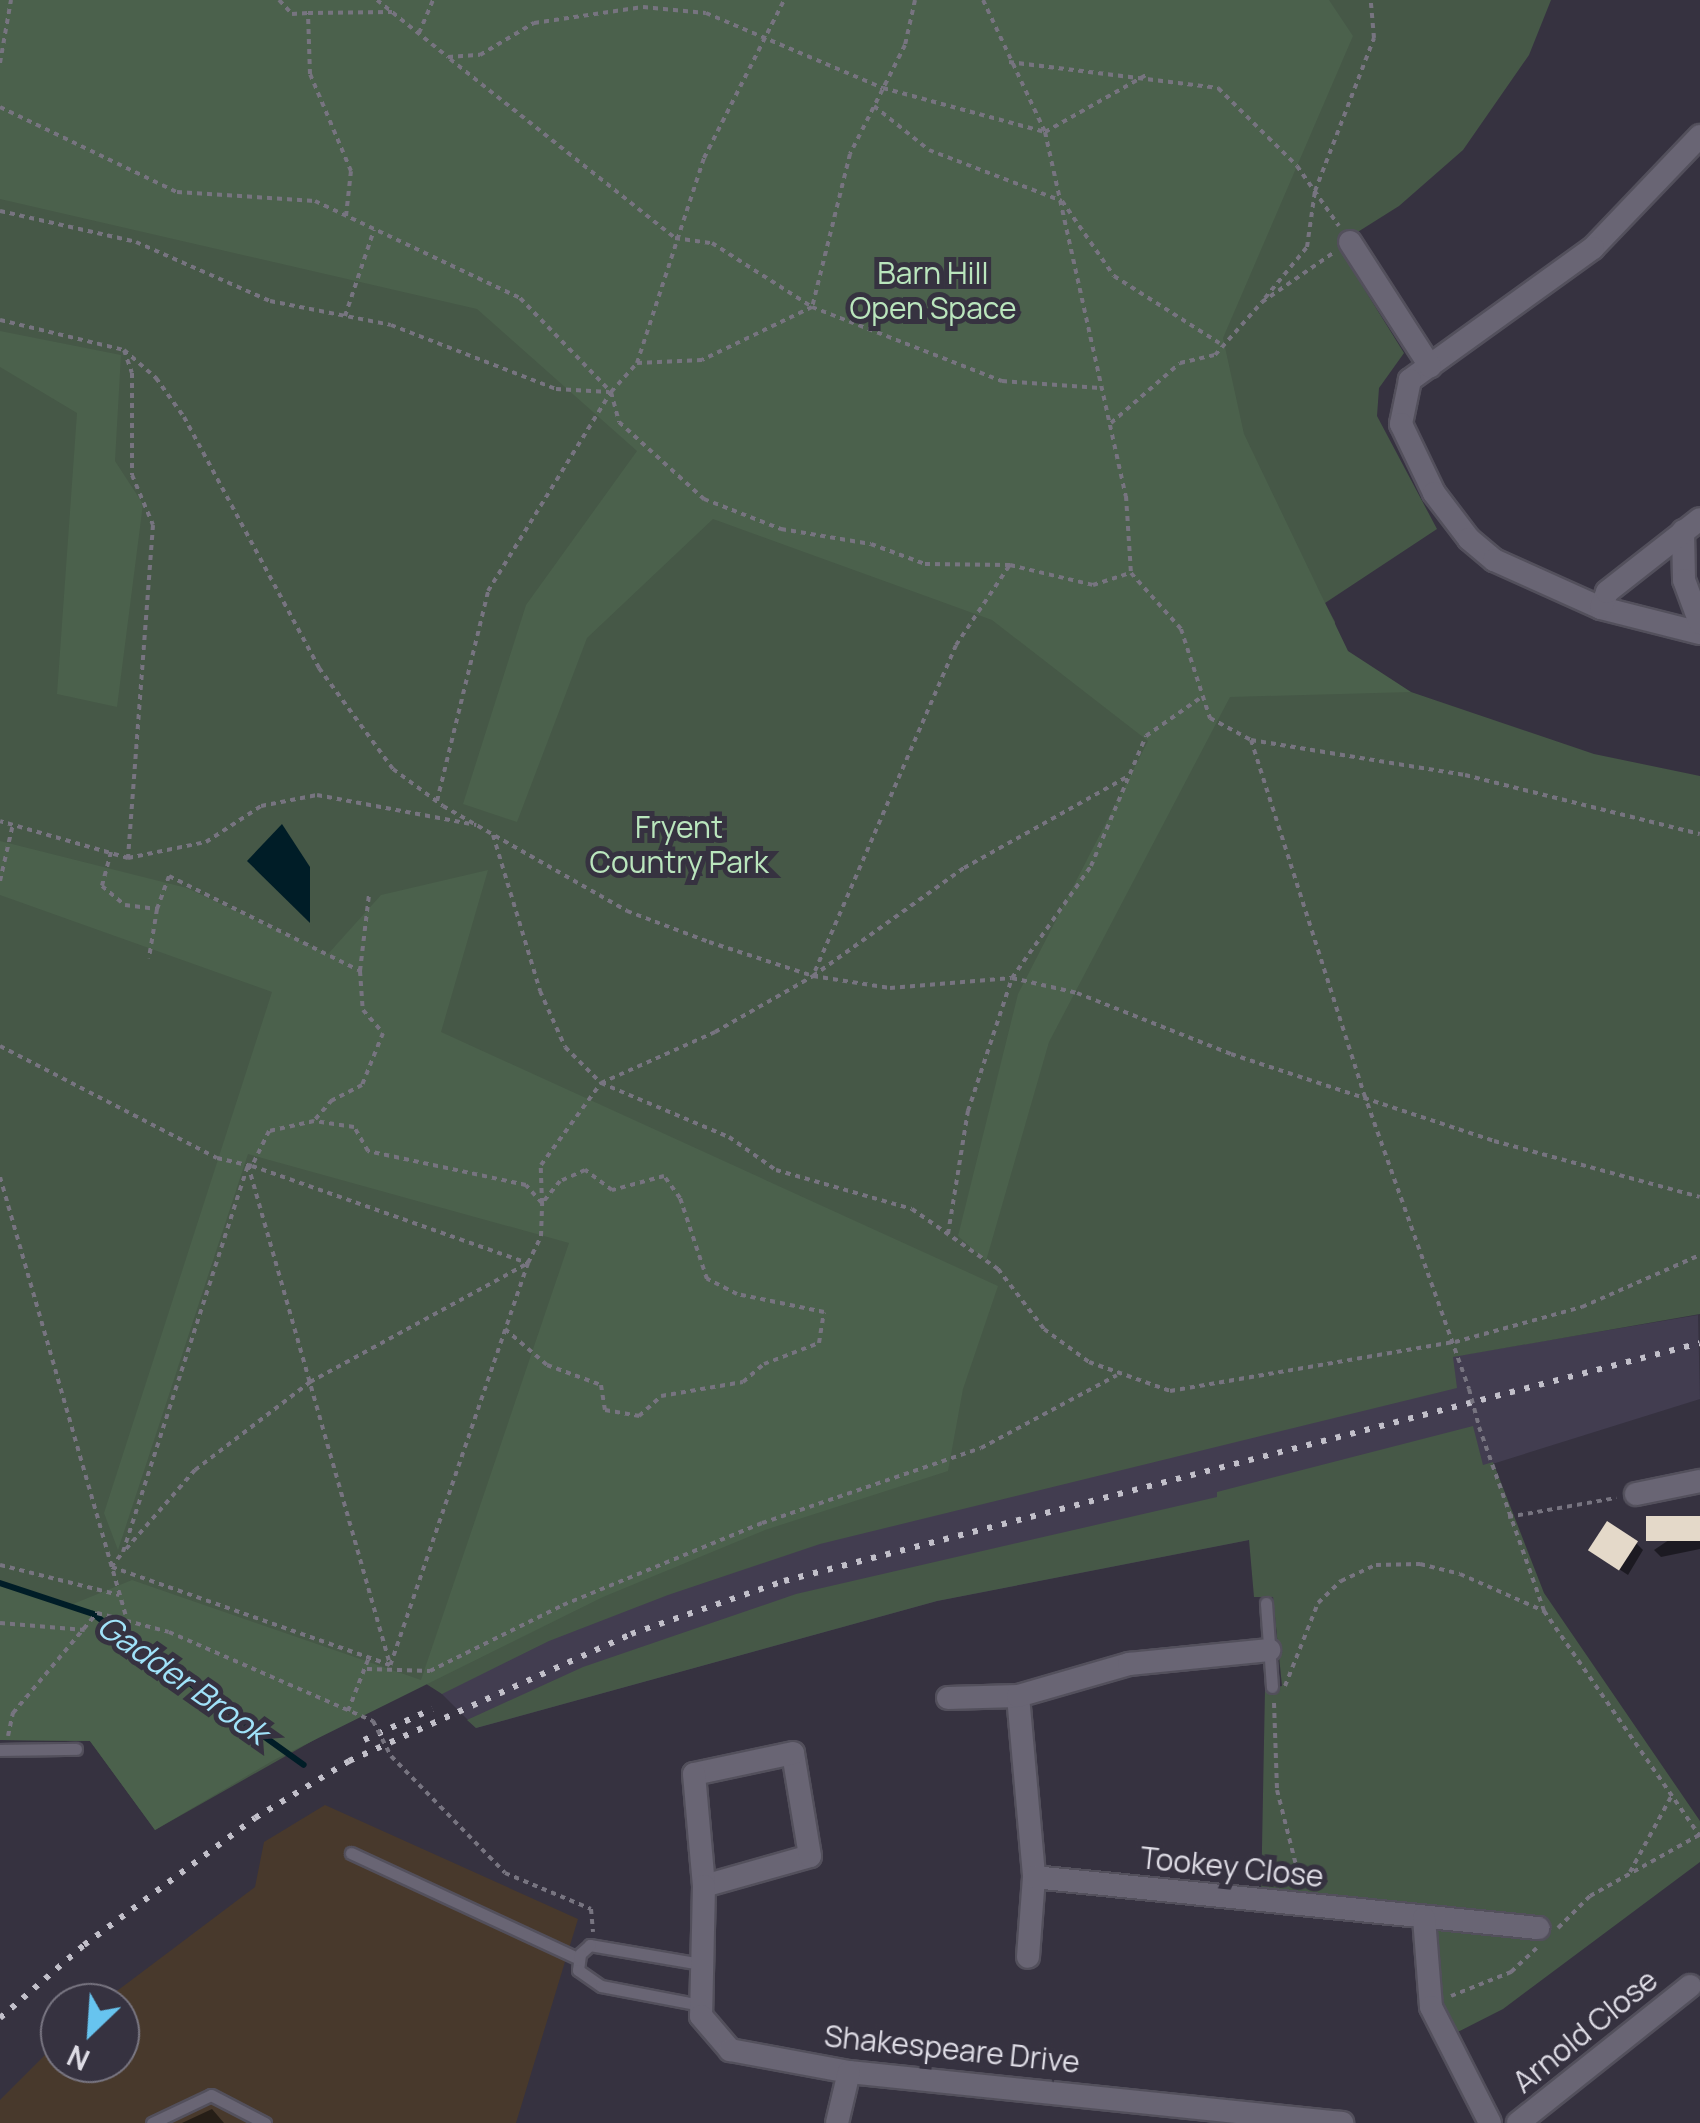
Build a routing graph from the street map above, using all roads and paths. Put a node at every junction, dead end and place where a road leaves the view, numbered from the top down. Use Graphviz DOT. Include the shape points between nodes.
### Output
graph roads {
  1 [pos="12,0"];
  2 [pos="279,0"];
  3 [pos="378,0"];
  4 [pos="433,0"];
  5 [pos="783,0"];
  6 [pos="915,0"];
  7 [pos="983,0"];
  8 [pos="1371,0"];
  9 [pos="392,12"];
  10 [pos="308,13"];
  11 [pos="419,33"];
  12 [pos="765,38"];
  13 [pos="448,58"];
  14 [pos="1008,62"];
  15 [pos="0,63"];
  16 [pos="1146,74"];
  17 [pos="883,88"];
  18 [pos="874,106"];
  19 [pos="0,108"];
  20 [pos="1045,132"];
  21 [pos="1700,136"];
  22 [pos="1315,191"];
  23 [pos="1062,202"];
  24 [pos="0,211"];
  25 [pos="346,216"];
  26 [pos="374,229"];
  27 [pos="675,238"];
  28 [pos="1350,242"];
  29 [pos="1262,302"];
  30 [pos="812,307"];
  31 [pos="346,316"];
  32 [pos="0,320"];
  33 [pos="1219,344"];
  34 [pos="124,350"];
  35 [pos="637,363"];
  36 [pos="1430,366"];
  37 [pos="1100,388"];
  38 [pos="612,392"];
  39 [pos="1111,422"];
  40 [pos="1691,525"];
  41 [pos="1010,564"];
  42 [pos="1131,573"];
  43 [pos="1601,608"];
  44 [pos="1700,623"];
  45 [pos="1700,634"];
  46 [pos="1200,698"];
  47 [pos="1251,740"];
  48 [pos="1127,777"];
  49 [pos="437,801"];
  50 [pos="0,820"];
  51 [pos="13,824"];
  52 [pos="477,825"];
  53 [pos="493,834"];
  54 [pos="1700,834"];
  55 [pos="111,852"];
  56 [pos="128,858"];
  57 [pos="0,881"];
  58 [pos="370,894"];
  59 [pos="157,910"];
  60 [pos="149,958"];
  61 [pos="360,971"];
  62 [pos="813,976"];
  63 [pos="1012,978"];
  64 [pos="0,1046"];
  65 [pos="601,1083"];
  66 [pos="1364,1094"];
  67 [pos="314,1121"];
  68 [pos="250,1165"];
  69 [pos="0,1177"];
  70 [pos="1700,1196"];
  71 [pos="542,1203"];
  72 [pos="948,1234"];
  73 [pos="1700,1255"];
  74 [pos="528,1263"];
  75 [pos="506,1328"];
  76 [pos="1454,1342"];
  77 [pos="1117,1375"];
  78 [pos="310,1382"];
  79 [pos="1700,1481"];
  80 [pos="1636,1494"];
  81 [pos="1508,1517"];
  82 [pos="123,1552"];
  83 [pos="0,1565"];
  84 [pos="112,1567"];
  85 [pos="120,1595"];
  86 [pos="1266,1603"];
  87 [pos="1544,1611"];
  88 [pos="125,1616"];
  89 [pos="0,1623"];
  90 [pos="86,1630"];
  91 [pos="1269,1650"];
  92 [pos="370,1657"];
  93 [pos="390,1664"];
  94 [pos="368,1669"];
  95 [pos="1272,1688"];
  96 [pos="1018,1696"];
  97 [pos="948,1698"];
  98 [pos="348,1710"];
  99 [pos="76,1749"];
  100 [pos="2,1750"];
  101 [pos="1672,1795"];
  102 [pos="1700,1835"];
  103 [pos="351,1853"];
  104 [pos="1630,1872"];
  105 [pos="1034,1876"];
  106 [pos="704,1886"];
  107 [pos="1306,1905"];
  108 [pos="1424,1918"];
  109 [pos="1546,1933"];
  110 [pos="595,1945"];
  111 [pos="1028,1956"];
  112 [pos="579,1960"];
  113 [pos="701,1964"];
  114 [pos="1690,1986"];
  115 [pos="701,2004"];
  116 [pos="1431,2007"];
  117 [pos="849,2072"];
  118 [pos="152,2123"];
  119 [pos="265,2123"];
  120 [pos="837,2123"];
  121 [pos="1342,2123"];
  122 [pos="1490,2123"];
  123 [pos="1518,2123"];
  1 -- 15 [label="path"];
  2 -- 10 [label="path" via="292,14"];
  3 -- 9 [label="path"];
  4 -- 11 [label="path"];
  5 -- 12 [label="path"];
  6 -- 17 [label="path" via="904,45"];
  7 -- 14 [label="path"];
  8 -- 22 [label="path" via="1374,38"];
  9 -- 10 [label="path"];
  9 -- 11 [label="path"];
  10 -- 25 [label="path" via="310,74 351,171"];
  11 -- 13 [label="path"];
  12 -- 13 [label="path" via="706,14 643,7 534,22 480,55"];
  12 -- 17 [label="path"];
  12 -- 27 [label="path" via="704,158"];
  13 -- 27 [label="path"];
  14 -- 16 [label="path"];
  14 -- 20 [label="path"];
  16 -- 20 [label="path"];
  16 -- 22 [label="path" via="1218,88"];
  17 -- 18 [label="path"];
  17 -- 20 [label="path"];
  18 -- 23 [label="path" via="929,150"];
  18 -- 30 [label="path" via="850,154"];
  19 -- 25 [label="path" via="177,192 315,201"];
  20 -- 23 [label="path"];
  21 -- 36 [label="street" via="1593,248"];
  22 -- 28 [label="path"];
  22 -- 29 [label="path" via="1307,247"];
  23 -- 33 [label="path" via="1114,276"];
  23 -- 37 [label="path"];
  24 -- 31 [label="path" via="136,242 270,301"];
  25 -- 26 [label="path"];
  26 -- 31 [label="path"];
  26 -- 38 [label="path" via="520,298"];
  27 -- 30 [label="path" via="712,244"];
  27 -- 35 [label="path"];
  28 -- 29 [label="path"];
  28 -- 36 [label="street"];
  29 -- 33 [label="path"];
  30 -- 35 [label="path" via="702,360"];
  30 -- 37 [label="path" via="1002,381"];
  31 -- 38 [label="path" via="391,325 556,389"];
  32 -- 34 [label="path"];
  33 -- 39 [label="path" via="1215,355 1180,363"];
  34 -- 49 [label="path" via="156,378 184,418 318,668 362,734 393,769"];
  34 -- 56 [label="path" via="132,373 132,475 152,525"];
  35 -- 38 [label="path"];
  36 -- 43 [label="street" via="1410,380 1402,400 1410,453 1469,539 1522,576"];
  37 -- 39 [label="path"];
  38 -- 41 [label="path" via="619,422 704,499 781,529 870,544 925,564"];
  38 -- 49 [label="path" via="488,591"];
  39 -- 42 [label="path"];
  40 -- 43 [label="street" via="1606,592"];
  40 -- 44 [label="street" via="1684,580"];
  41 -- 42 [label="path" via="1093,585"];
  41 -- 62 [label="path" via="956,645"];
  42 -- 46 [label="path" via="1180,629"];
  43 -- 45 [label="street"];
  46 -- 47 [label="path" via="1210,718"];
  46 -- 48 [label="path" via="1146,736"];
  47 -- 54 [label="path" via="1466,775"];
  47 -- 66 [label="path"];
  48 -- 62 [label="path" via="964,868"];
  48 -- 63 [label="path" via="1091,866"];
  49 -- 52 [label="path"];
  50 -- 51 [label="path"];
  51 -- 55 [label="path"];
  51 -- 57 [label="path"];
  52 -- 53 [label="path"];
  52 -- 56 [label="path" via="317,795 260,806 206,842"];
  53 -- 62 [label="path" via="627,910"];
  53 -- 65 [label="path" via="546,1005 565,1047"];
  55 -- 56 [label="path"];
  55 -- 59 [label="path" via="102,886 125,905"];
  58 -- 61 [label="path"];
  59 -- 60 [label="path"];
  59 -- 61 [label="path" via="169,876"];
  61 -- 67 [label="path" via="363,1010 382,1033 374,1063 362,1085 332,1100"];
  62 -- 63 [label="path" via="890,988"];
  62 -- 65 [label="path" via="715,1032"];
  63 -- 66 [label="path" via="1077,993 1230,1054"];
  63 -- 72 [label="path" via="968,1112"];
  64 -- 68 [label="path" via="218,1158"];
  65 -- 71 [label="path" via="541,1164"];
  65 -- 72 [label="path" via="729,1137 776,1170 912,1209"];
  66 -- 70 [label="path" via="1494,1141"];
  66 -- 76 [label="path"];
  67 -- 68 [label="path" via="269,1132"];
  67 -- 71 [label="path" via="354,1128 368,1151 526,1185"];
  68 -- 74 [label="path"];
  68 -- 78 [label="path"];
  68 -- 82 [label="path"];
  69 -- 84 [label="path"];
  71 -- 74 [label="path" via="541,1236"];
  71 -- 75 [label="path" via="560,1181 585,1170 612,1190 664,1176 680,1198 707,1279 737,1294 824,1312 819,1343 764,1364 743,1382 661,1396 639,1416 606,1410 601,1385 547,1365"];
  72 -- 77 [label="path" via="998,1269 1044,1330"];
  73 -- 76 [label="path" via="1582,1307"];
  74 -- 75 [label="path"];
  74 -- 78 [label="path"];
  75 -- 93 [label="path"];
  76 -- 77 [label="path" via="1170,1391"];
  76 -- 81 [label="path, bridge"];
  77 -- 94 [label="path" via="981,1448 762,1522 563,1605 430,1671"];
  78 -- 82 [label="path" via="195,1470"];
  78 -- 93 [label="path"];
  79 -- 80 [label="street"];
  80 -- 81 [label="path"];
  81 -- 87 [label="path"];
  82 -- 84 [label="path"];
  83 -- 85 [label="path"];
  84 -- 85 [label="path"];
  84 -- 92 [label="path"];
  85 -- 88 [label="path"];
  86 -- 91 [label="lane"];
  87 -- 95 [label="path" via="1460,1574 1376,1565 1341,1580 1318,1603 1290,1685"];
  87 -- 101 [label="path"];
  88 -- 90 [label="path" via="97,1613"];
  88 -- 98 [label="path"];
  89 -- 90 [label="path"];
  90 -- 100 [label="path" via="12,1713"];
  91 -- 95 [label="lane"];
  91 -- 96 [label="street" via="1129,1664"];
  92 -- 93 [label="path"];
  92 -- 94 [label="path"];
  94 -- 98 [label="path"];
  95 -- 107 [label="path" via="1277,1790"];
  96 -- 97 [label="street"];
  96 -- 105 [label="street"];
  98 -- 110 [label="path, bridge" via="373,1721 391,1756 505,1873 591,1909"];
  99 -- 100 [label="lane"];
  101 -- 102 [label="path"];
  101 -- 104 [label="path"];
  102 -- 104 [label="path"];
  103 -- 112 [label="lane"];
  104 -- 109 [label="path"];
  105 -- 107 [label="street, Tookey Close"];
  105 -- 111 [label="street"];
  106 -- 106 [label="street" via="694,1774 794,1753 810,1856"];
  106 -- 113 [label="street"];
  107 -- 108 [label="street, Tookey Close"];
  108 -- 109 [label="street, Tookey Close"];
  108 -- 116 [label="street"];
  109 -- 116 [label="path" via="1512,1972"];
  110 -- 112 [label="lane"];
  110 -- 113 [label="lane"];
  112 -- 115 [label="lane" via="586,1979 602,1986"];
  113 -- 115 [label="street"];
  114 -- 123 [label="street, Arnold Close"];
  115 -- 117 [label="street, Shakespeare Drive" via="701,2016 730,2050"];
  116 -- 122 [label="street"];
  117 -- 120 [label="street"];
  117 -- 121 [label="street, Shakespeare Drive"];
  118 -- 119 [label="lane" via="211,2095"];
}
